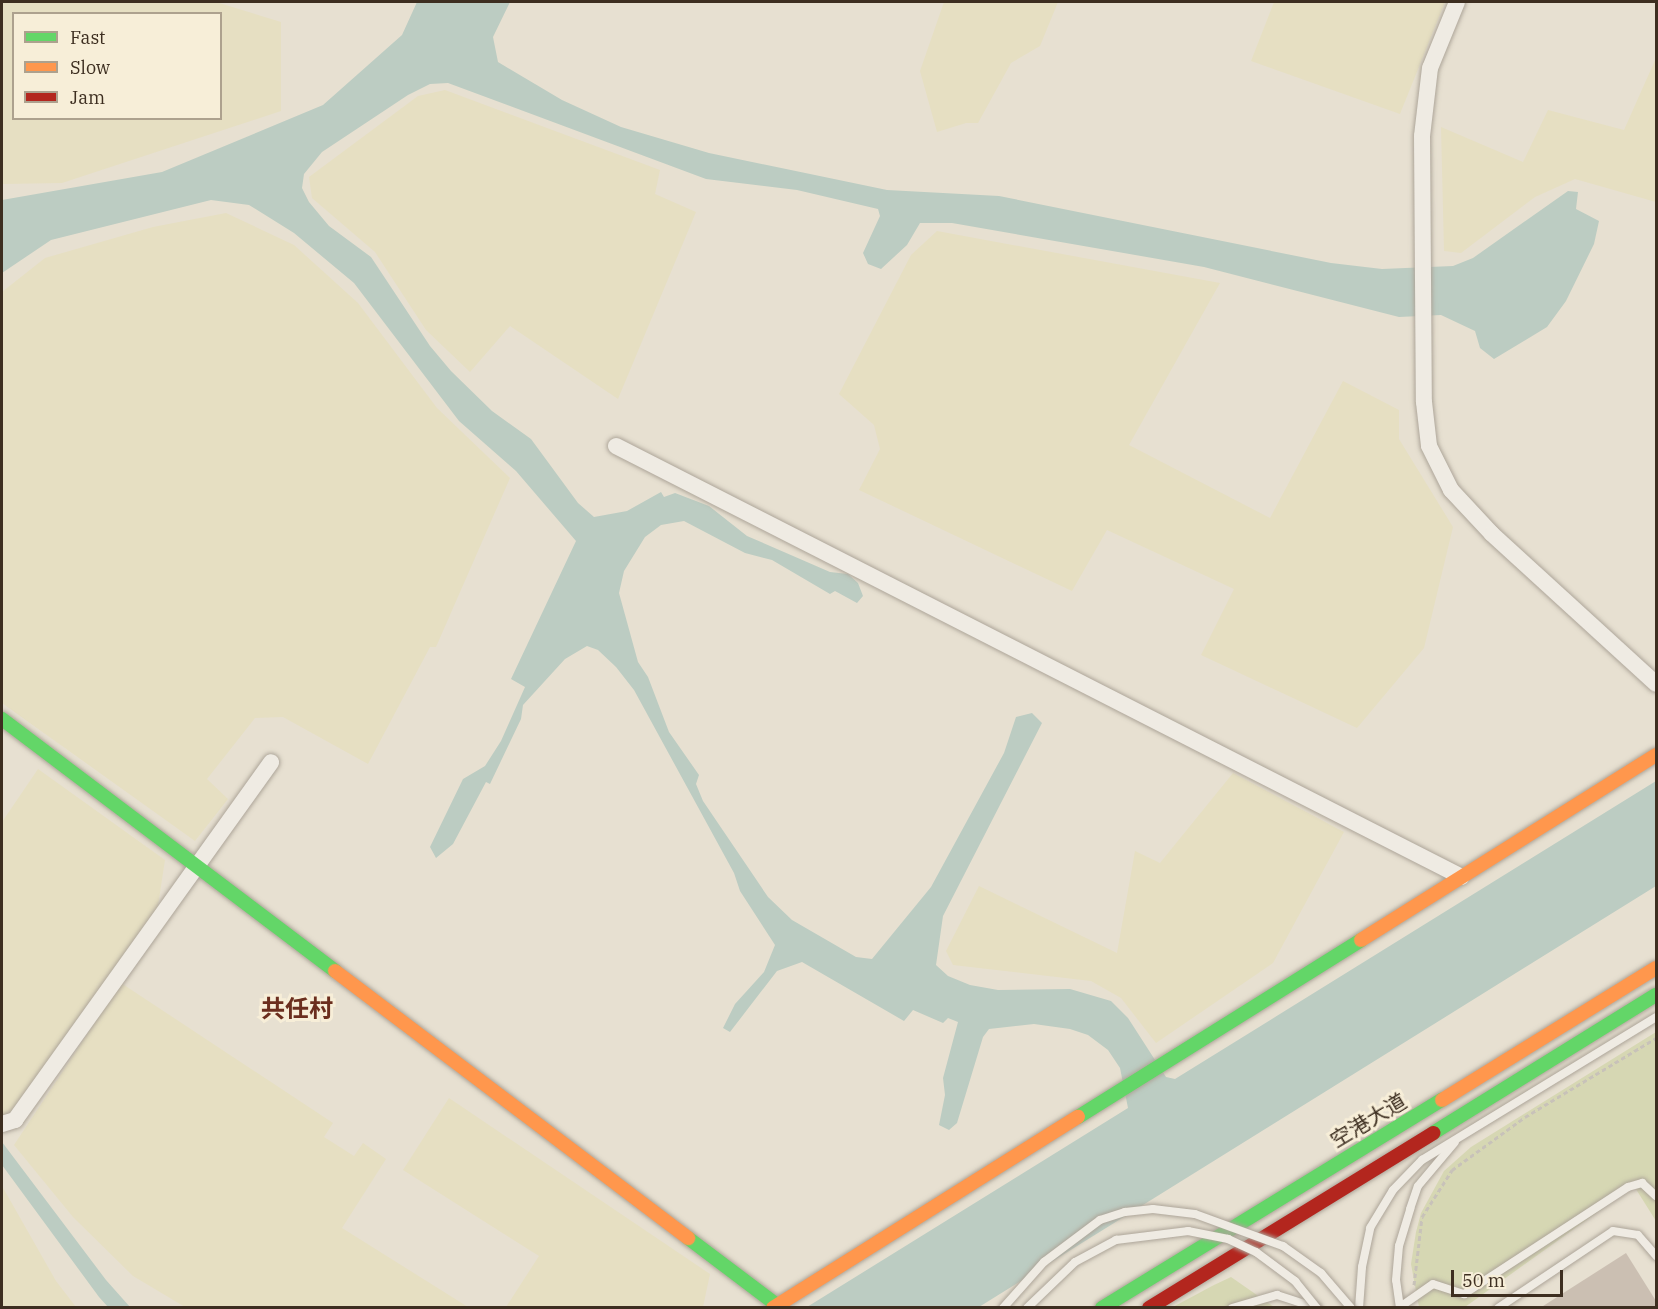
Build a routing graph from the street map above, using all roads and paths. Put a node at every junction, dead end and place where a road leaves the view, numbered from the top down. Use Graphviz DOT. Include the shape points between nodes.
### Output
graph roads {
  1 [pos="1457,2"];
  2 [pos="616,446"];
  3 [pos="1656,684"];
  4 [pos="2,719"];
  5 [pos="1656,755"];
  6 [pos="271,762"];
  7 [pos="196,866"];
  8 [pos="1462,877"];
  9 [pos="1656,968"];
  10 [pos="1656,995"];
  11 [pos="1656,1017"];
  12 [pos="1656,1038"];
  13 [pos="2,1124"];
  14 [pos="1464,1132"];
  15 [pos="1656,1196"];
  16 [pos="1656,1256"];
  17 [pos="1414,1297"];
  18 [pos="775,1306"];
  19 [pos="1400,1307"];
  20 [pos="1003,1308"];
  21 [pos="1027,1308"];
  22 [pos="1102,1308"];
  23 [pos="1149,1308"];
  24 [pos="1232,1308"];
  25 [pos="1317,1308"];
  26 [pos="1351,1308"];
  27 [pos="1359,1308"];
  28 [pos="1498,1308"];
  1 -- 3 [label="street" via="1430,68 1422,136 1424,402 1429,446 1451,490 1492,534"];
  2 -- 8 [label="street"];
  4 -- 7 [label="main road"];
  5 -- 8 [label="main road"];
  6 -- 7 [label="street"];
  7 -- 13 [label="street" via="15,1120"];
  7 -- 18 [label="main road"];
  8 -- 18 [label="main road"];
  9 -- 22 [label="main road, 空港大道"];
  10 -- 23 [label="main road"];
  11 -- 14 [label="lane"];
  12 -- 17 [label="path" via="1525,1117 1441,1182 1422,1218 1417,1238"];
  14 -- 19 [label="lane" via="1418,1185 1399,1246 1396,1280"];
  14 -- 27 [label="lane" via="1422,1160 1387,1200 1370,1228"];
  15 -- 17 [label="lane" via="1642,1183 1628,1187 1464,1294 1433,1284"];
  16 -- 28 [label="lane" via="1638,1235 1613,1231"];
  17 -- 19 [label="lane"];
  20 -- 26 [label="lane, bridge" via="1044,1262 1100,1220 1154,1209 1195,1214 1283,1246 1321,1273"];
  21 -- 25 [label="lane, bridge" via="1075,1262 1116,1240 1188,1232 1228,1239 1256,1252 1295,1281"];
  24 -- 25 [label="lane" via="1277,1295"];
}
